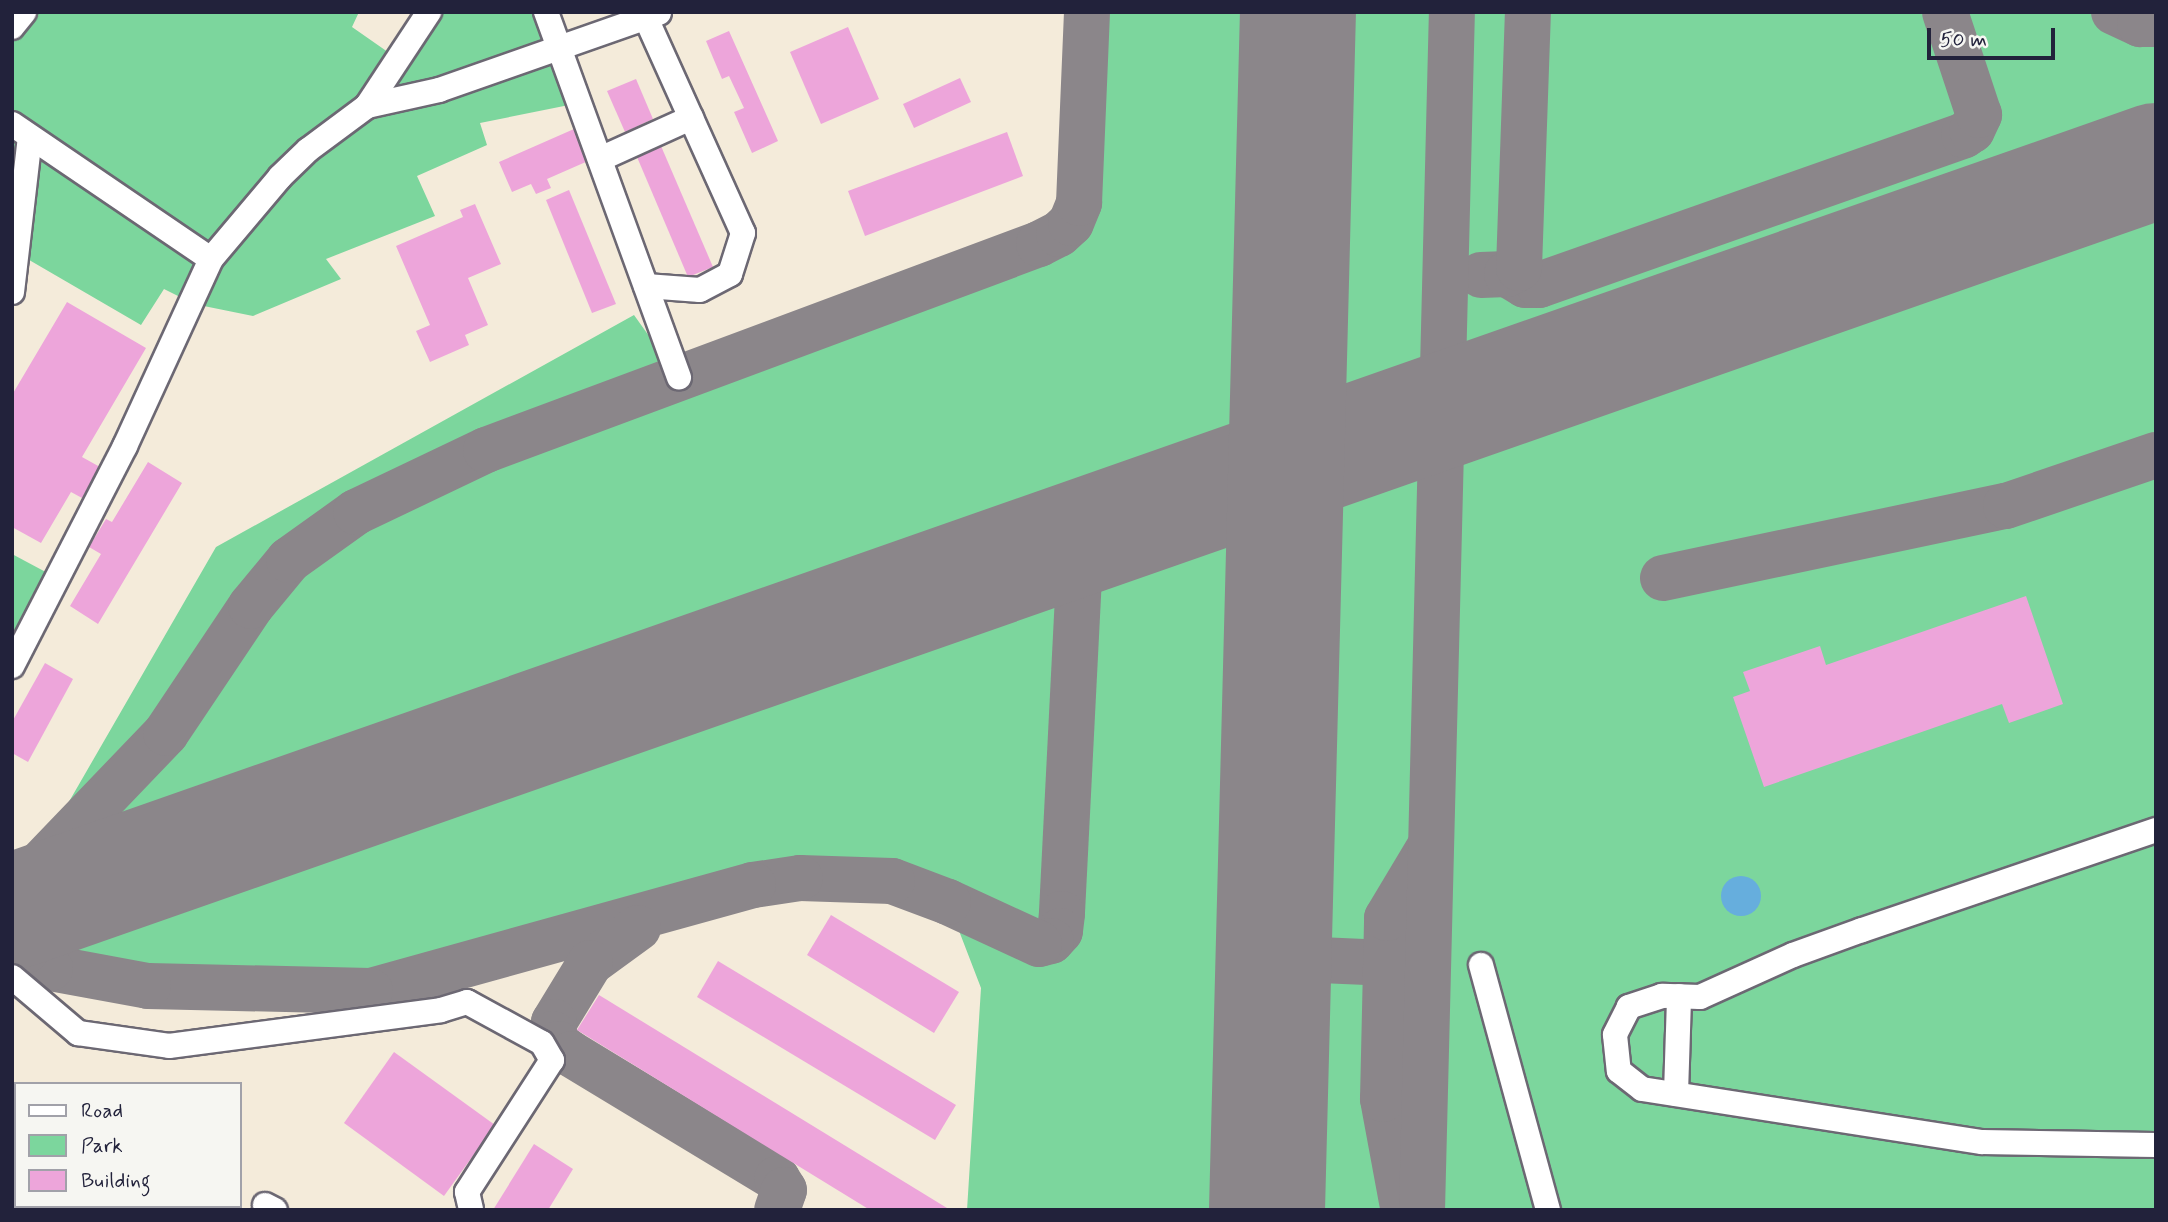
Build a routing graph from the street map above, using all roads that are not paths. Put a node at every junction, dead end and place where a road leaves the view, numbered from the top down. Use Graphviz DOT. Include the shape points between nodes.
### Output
graph roads {
  1 [pos="24,12"];
  2 [pos="429,12"];
  3 [pos="546,12"];
  4 [pos="654,15"];
  5 [pos="12,27"];
  6 [pos="561,47"];
  7 [pos="367,106"];
  8 [pos="691,118"];
  9 [pos="21,130"];
  10 [pos="600,159"];
  11 [pos="211,259"];
  12 [pos="14,264"];
  13 [pos="646,286"];
  14 [pos="12,292"];
  15 [pos="679,379"];
  16 [pos="12,666"];
  17 [pos="2156,830"];
  18 [pos="1481,965"];
  19 [pos="12,977"];
  20 [pos="1689,997"];
  21 [pos="1676,1094"];
  22 [pos="2156,1145"];
  23 [pos="471,1210"];
  24 [pos="1548,1210"];
  1 -- 5 [label="street"];
  2 -- 7 [label="street"];
  3 -- 6 [label="street"];
  4 -- 6 [label="street"];
  4 -- 8 [label="street"];
  6 -- 7 [label="street" via="439,90"];
  6 -- 10 [label="street"];
  7 -- 11 [label="street" via="280,177"];
  8 -- 10 [label="street"];
  8 -- 13 [label="street" via="743,233 730,274 700,289"];
  9 -- 11 [label="street"];
  9 -- 12 [label="street"];
  10 -- 13 [label="street"];
  11 -- 16 [label="street" via="125,446"];
  12 -- 14 [label="street"];
  13 -- 15 [label="street"];
  17 -- 20 [label="street" via="1862,930"];
  18 -- 24 [label="street"];
  19 -- 23 [label="street" via="78,1033 169,1046 441,1010 467,1002 542,1042 552,1060 467,1192"];
  20 -- 21 [label="street"];
  20 -- 21 [label="street" via="1662,996 1629,1007 1615,1035 1619,1071 1642,1089"];
  21 -- 22 [label="street" via="1982,1142"];
}
